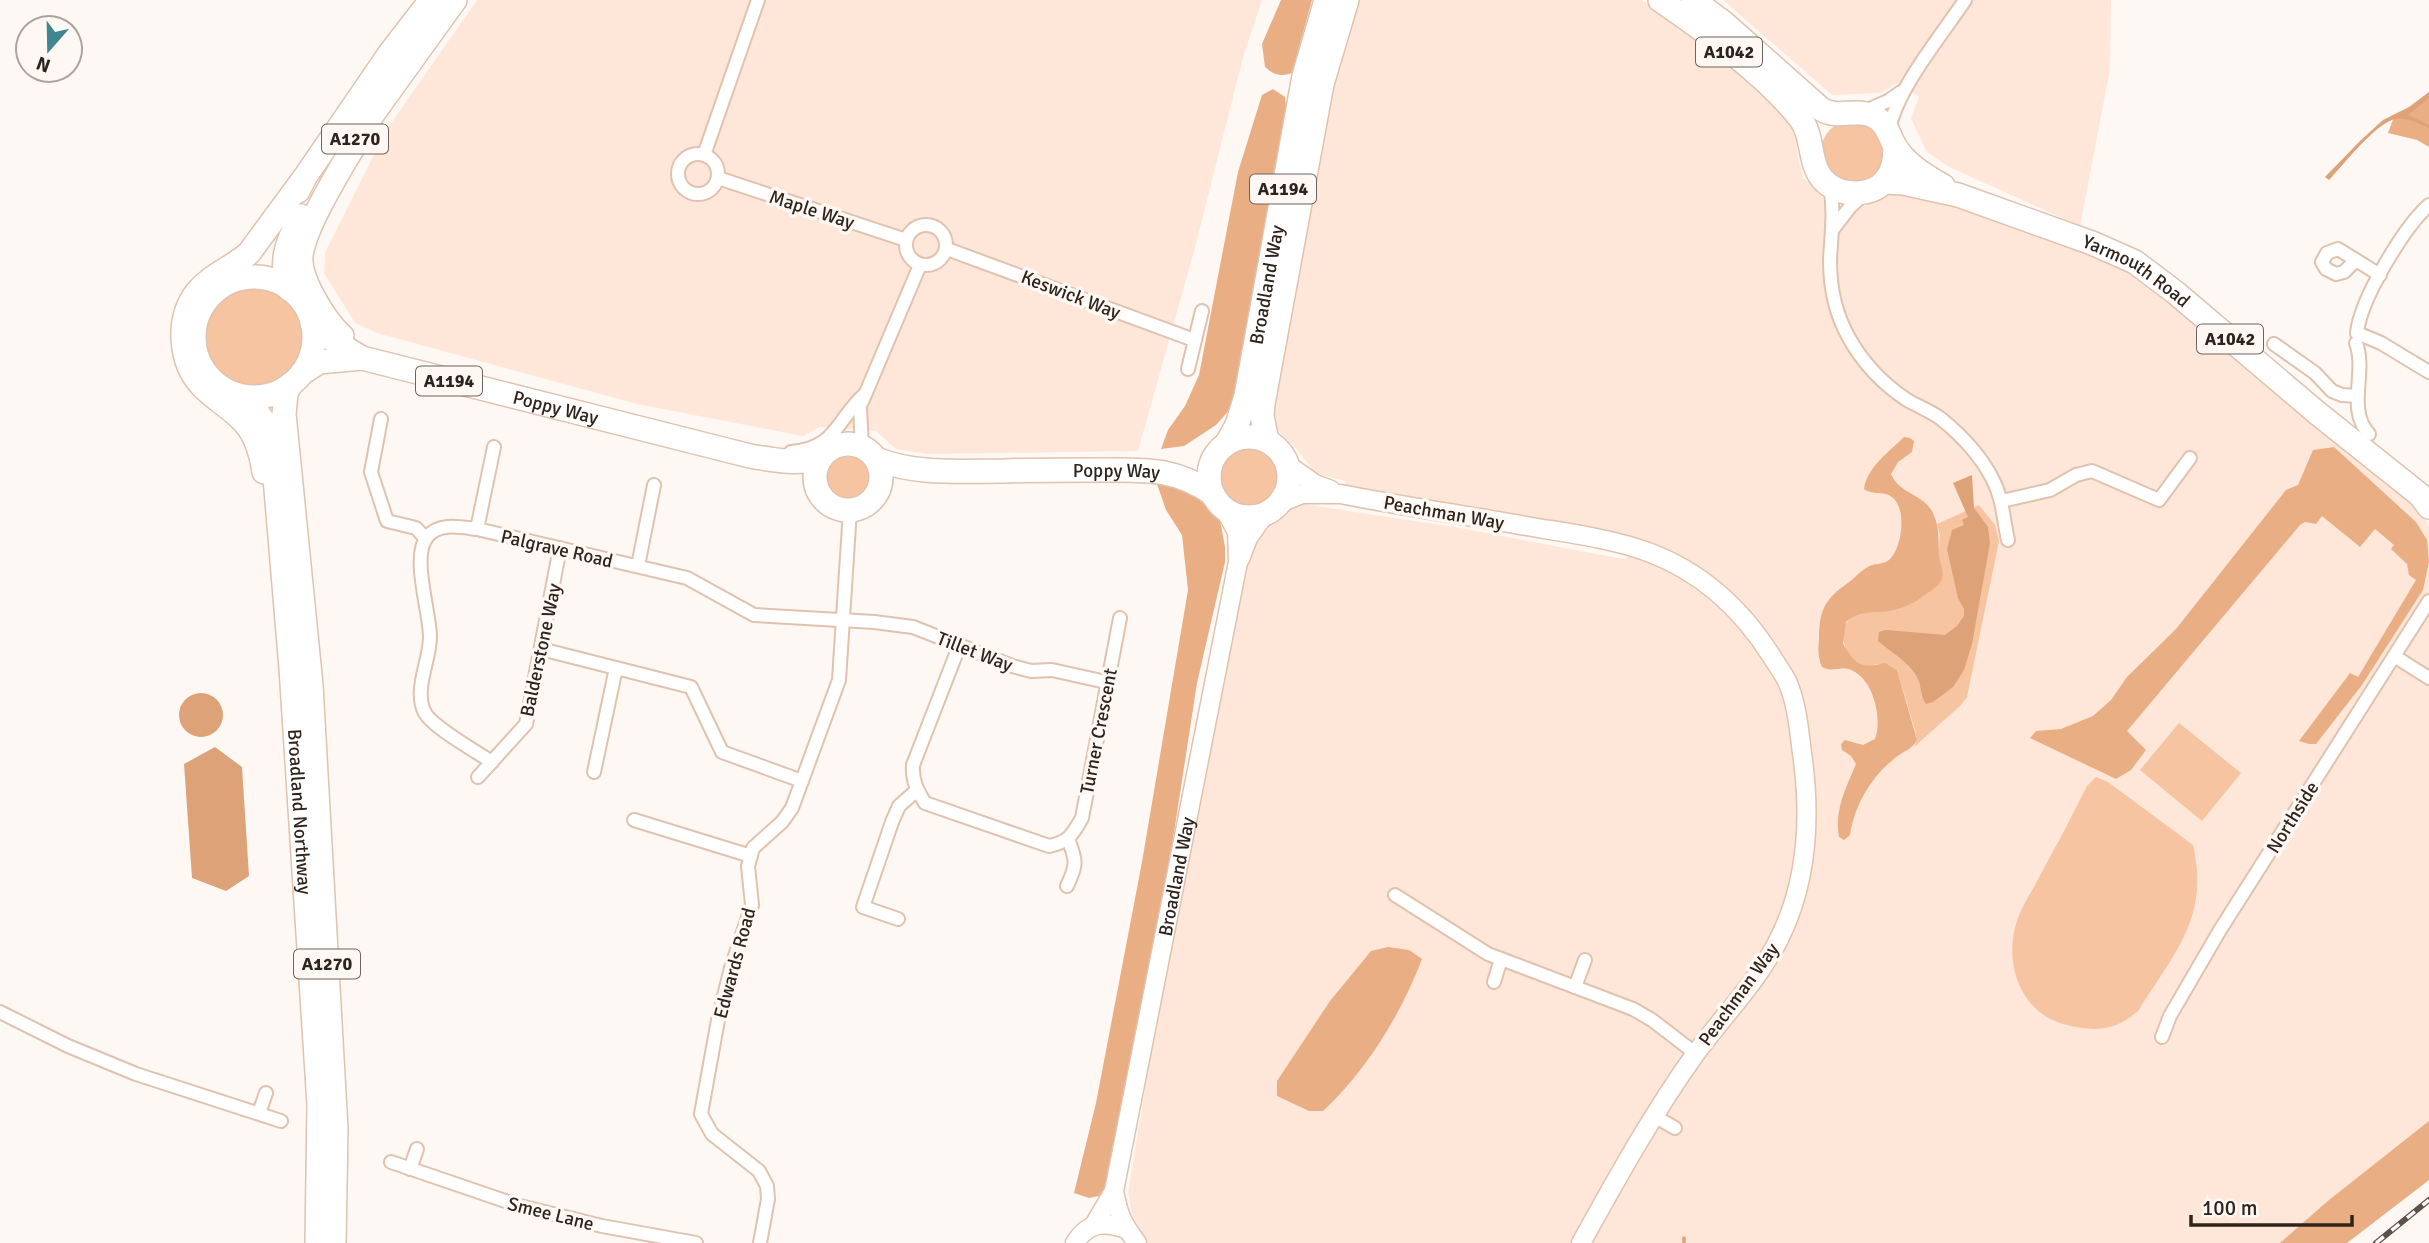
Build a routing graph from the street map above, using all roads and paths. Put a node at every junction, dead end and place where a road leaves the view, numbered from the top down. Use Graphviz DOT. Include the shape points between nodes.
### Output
graph roads {
  1 [pos="431,0"];
  2 [pos="455,0"];
  3 [pos="758,0"];
  4 [pos="1326,0"];
  5 [pos="1347,0"];
  6 [pos="1660,0"];
  7 [pos="1693,0"];
  8 [pos="1965,0"];
  9 [pos="1905,90"];
  10 [pos="1861,113"];
  11 [pos="372,115"];
  12 [pos="1837,115"];
  13 [pos="1892,139"];
  14 [pos="1811,146"];
  15 [pos="704,155"];
  16 [pos="305,177"];
  17 [pos="718,178"];
  18 [pos="1830,186"];
  19 [pos="1876,186"];
  20 [pos="1958,195"];
  21 [pos="2429,205"];
  22 [pos="1833,229"];
  23 [pos="906,240"];
  24 [pos="947,249"];
  25 [pos="2355,261"];
  26 [pos="920,265"];
  27 [pos="2380,275"];
  28 [pos="234,281"];
  29 [pos="289,289"];
  30 [pos="1202,311"];
  31 [pos="312,323"];
  32 [pos="2356,338"];
  33 [pos="1194,340"];
  34 [pos="2274,344"];
  35 [pos="362,358"];
  36 [pos="1188,369"];
  37 [pos="2429,372"];
  38 [pos="297,379"];
  39 [pos="865,394"];
  40 [pos="238,395"];
  41 [pos="2357,396"];
  42 [pos="536,403"];
  43 [pos="860,408"];
  44 [pos="381,419"];
  45 [pos="625,425"];
  46 [pos="2369,434"];
  47 [pos="1267,441"];
  48 [pos="495,447"];
  49 [pos="1221,449"];
  50 [pos="828,452"];
  51 [pos="869,453"];
  52 [pos="750,456"];
  53 [pos="2190,458"];
  54 [pos="1288,465"];
  55 [pos="936,472"];
  56 [pos="1170,473"];
  57 [pos="654,485"];
  58 [pos="817,490"];
  59 [pos="1340,494"];
  60 [pos="875,497"];
  61 [pos="2426,500"];
  62 [pos="1218,501"];
  63 [pos="2002,501"];
  64 [pos="1273,508"];
  65 [pos="850,510"];
  66 [pos="477,529"];
  67 [pos="425,538"];
  68 [pos="2008,540"];
  69 [pos="560,548"];
  70 [pos="1238,562"];
  71 [pos="638,566"];
  72 [pos="2429,601"];
  73 [pos="1120,618"];
  74 [pos="844,621"];
  75 [pos="960,644"];
  76 [pos="541,649"];
  77 [pos="2394,656"];
  78 [pos="291,668"];
  79 [pos="616,668"];
  80 [pos="2429,678"];
  81 [pos="1106,682"];
  82 [pos="492,762"];
  83 [pos="594,772"];
  84 [pos="478,777"];
  85 [pos="802,780"];
  86 [pos="917,790"];
  87 [pos="634,820"];
  88 [pos="1068,839"];
  89 [pos="751,856"];
  90 [pos="1067,886"];
  91 [pos="1395,895"];
  92 [pos="898,919"];
  93 [pos="1501,960"];
  94 [pos="1585,960"];
  95 [pos="1494,982"];
  96 [pos="1575,987"];
  97 [pos="0,1012"];
  98 [pos="2162,1037"];
  99 [pos="1695,1054"];
  100 [pos="266,1093"];
  101 [pos="259,1114"];
  102 [pos="1654,1116"];
  103 [pos="281,1121"];
  104 [pos="1675,1128"];
  105 [pos="416,1149"];
  106 [pos="391,1162"];
  107 [pos="410,1169"];
  108 [pos="1115,1191"];
  109 [pos="1094,1225"];
  110 [pos="1131,1236"];
  111 [pos="317,1243"];
  112 [pos="334,1243"];
  113 [pos="696,1243"];
  114 [pos="761,1243"];
  115 [pos="1075,1243"];
  116 [pos="1581,1243"];
  1 -- 16 [label="highway, A1270"];
  2 -- 11 [label="highway, A1270"];
  3 -- 15 [label="street"];
  4 -- 49 [label="highway, Broadland Way / A1194" via="1304,76 1246,396 1237,425"];
  5 -- 47 [label="highway, Broadland Way / A1194" via="1322,84 1301,196 1262,416"];
  6 -- 14 [label="highway, A1042" via="1709,35 1781,99 1805,126"];
  7 -- 12 [label="highway, A1042" via="1812,102"];
  8 -- 9 [label="street"];
  9 -- 10 [label="street"];
  9 -- 13 [label="street" via="1892,116"];
  10 -- 12 [label="highway"];
  10 -- 13 [label="highway, Yarmouth Road" via="1874,116"];
  11 -- 29 [label="highway, A1270" via="291,233 283,265"];
  11 -- 42 [label="highway" via="304,243 302,271 326,317 349,342 486,381"];
  12 -- 14 [label="highway" via="1820,128"];
  13 -- 19 [label="highway" via="1892,166"];
  13 -- 20 [label="highway, Yarmouth Road / A1042" via="1910,164"];
  14 -- 18 [label="highway" via="1814,166"];
  15 -- 17 [label="street" via="715,164"];
  15 -- 17 [label="street" via="691,155 682,163 680,181 689,191 700,193 713,187"];
  16 -- 28 [label="highway, A1270" via="268,246"];
  16 -- 78 [label="highway" via="248,254 198,291 183,334 188,363 197,380 247,425 262,457"];
  17 -- 23 [label="street, Maple Way"];
  18 -- 19 [label="highway, Yarmouth Road" via="1852,193"];
  18 -- 22 [label="street"];
  19 -- 20 [label="highway, Yarmouth Road / A1042" via="1903,183"];
  19 -- 22 [label="street" via="1850,207"];
  20 -- 61 [label="highway, Yarmouth Road / A1042" via="2092,243 2144,267"];
  21 -- 27 [label="street" via="2408,228"];
  22 -- 63 [label="street" via="1832,290 1849,337 1887,385 1939,417 1962,438 1987,469"];
  23 -- 24 [label="street" via="914,228 934,225 945,235"];
  23 -- 26 [label="street" via="908,253"];
  24 -- 26 [label="street" via="935,263"];
  24 -- 33 [label="street, Keswick Way"];
  25 -- 27 [label="street"];
  26 -- 39 [label="street"];
  27 -- 32 [label="street" via="2358,319"];
  28 -- 29 [label="highway" via="253,277"];
  28 -- 40 [label="highway" via="204,303 193,339 206,374"];
  29 -- 31 [label="highway"];
  30 -- 33 [label="street"];
  31 -- 35 [label="highway, Poppy Way / A1194"];
  31 -- 38 [label="highway" via="310,358"];
  32 -- 37 [label="street" via="2381,344"];
  32 -- 41 [label="street" via="2351,354"];
  33 -- 36 [label="street"];
  34 -- 41 [label="street" via="2332,391"];
  35 -- 38 [label="highway, Poppy Way / A1194" via="319,362"];
  35 -- 42 [label="highway, Poppy Way / A1194"];
  38 -- 40 [label="highway" via="265,396"];
  38 -- 112 [label="highway, Broadland Northway / A1270" via="286,393 284,414 312,685 336,1129"];
  39 -- 43 [label="street"];
  39 -- 45 [label="street" via="821,445 790,452"];
  40 -- 78 [label="highway, Broadland Northway / A1270" via="256,410 272,442"];
  41 -- 46 [label="street" via="2359,422"];
  42 -- 45 [label="highway, Poppy Way / A1194"];
  43 -- 50 [label="street"];
  43 -- 51 [label="street"];
  44 -- 67 [label="street" via="371,472 387,521 416,528"];
  45 -- 52 [label="highway, Poppy Way / A1194"];
  47 -- 49 [label="highway" via="1248,436"];
  47 -- 54 [label="highway"];
  48 -- 66 [label="street, Palgrave Road"];
  49 -- 56 [label="highway, Poppy Way" via="1200,465"];
  49 -- 62 [label="highway" via="1209,472 1209,484"];
  50 -- 51 [label="highway" via="854,444"];
  50 -- 52 [label="highway, Poppy Way / A1194" via="793,462"];
  50 -- 58 [label="highway" via="816,468"];
  51 -- 55 [label="highway, Poppy Way" via="898,468"];
  51 -- 60 [label="highway" via="881,478"];
  52 -- 58 [label="highway, Poppy Way / A1194"];
  53 -- 63 [label="street" via="2159,500 2092,471 2076,474 2050,490"];
  54 -- 59 [label="street, Peachman Way"];
  54 -- 64 [label="highway" via="1289,484"];
  55 -- 56 [label="highway, Poppy Way"];
  55 -- 60 [label="highway, Poppy Way" via="890,485"];
  56 -- 62 [label="highway, Poppy Way" via="1196,483"];
  57 -- 71 [label="street, Palgrave Road"];
  58 -- 65 [label="highway" via="830,505"];
  59 -- 64 [label="street, Peachman Way" via="1302,494"];
  59 -- 99 [label="street, Peachman Way" via="1646,551 1684,568 1720,593 1768,650 1787,681 1798,724 1806,810 1804,864 1780,937"];
  60 -- 65 [label="highway"];
  62 -- 64 [label="highway" via="1242,516"];
  62 -- 70 [label="street, Broadland Way" via="1237,532"];
  63 -- 68 [label="street"];
  64 -- 70 [label="street, Broadland Way" via="1248,538"];
  65 -- 74 [label="street"];
  66 -- 67 [label="street, Palgrave Road" via="453,526 436,529"];
  66 -- 69 [label="street, Palgrave Road"];
  67 -- 82 [label="street" via="420,568 430,639 420,701 435,724"];
  69 -- 71 [label="street, Palgrave Road"];
  69 -- 76 [label="street, Balderstone Way"];
  70 -- 108 [label="street, Broadland Way"];
  71 -- 74 [label="street, Palgrave Road" via="687,578 754,615"];
  72 -- 77 [label="street, Northside"];
  73 -- 81 [label="street, Turner Crescent"];
  74 -- 75 [label="street, Tillet Way" via="913,627"];
  74 -- 85 [label="street" via="839,680"];
  75 -- 81 [label="street, Tillet Way" via="1031,671 1052,670"];
  75 -- 86 [label="street" via="913,765"];
  76 -- 79 [label="street"];
  76 -- 82 [label="street, Balderstone Way" via="526,724"];
  77 -- 80 [label="street"];
  77 -- 98 [label="street, Northside" via="2220,930"];
  78 -- 111 [label="highway, Broadland Northway / A1270" via="319,1105"];
  79 -- 83 [label="street"];
  79 -- 85 [label="street" via="691,687 722,752"];
  81 -- 88 [label="street, Turner Crescent" via="1082,818"];
  82 -- 84 [label="street, Balderstone Way"];
  85 -- 89 [label="street" via="787,815 753,848"];
  86 -- 88 [label="street" via="925,803 1049,846"];
  86 -- 92 [label="street" via="899,806 863,907"];
  87 -- 89 [label="street"];
  88 -- 90 [label="street" via="1076,858"];
  89 -- 114 [label="street, Edwards Road" via="752,905 718,1020 701,1114 712,1133 759,1171 767,1186"];
  91 -- 93 [label="street"];
  93 -- 95 [label="street"];
  93 -- 96 [label="street"];
  94 -- 96 [label="street"];
  96 -- 99 [label="street" via="1633,1009"];
  97 -- 101 [label="street" via="124,1069"];
  99 -- 102 [label="street, Peachman Way"];
  100 -- 101 [label="street"];
  101 -- 103 [label="street"];
  102 -- 104 [label="street"];
  102 -- 116 [label="street, Peachman Way"];
  105 -- 107 [label="street"];
  106 -- 107 [label="street, Smee Lane"];
  107 -- 113 [label="street, Smee Lane" via="520,1206"];
  108 -- 109 [label="street, Broadland Way"];
  108 -- 110 [label="street, Broadland Way" via="1118,1211"];
  109 -- 110 [label="street, Broadland Way" via="1110,1223"];
  109 -- 115 [label="street, Broadland Way"];
}
